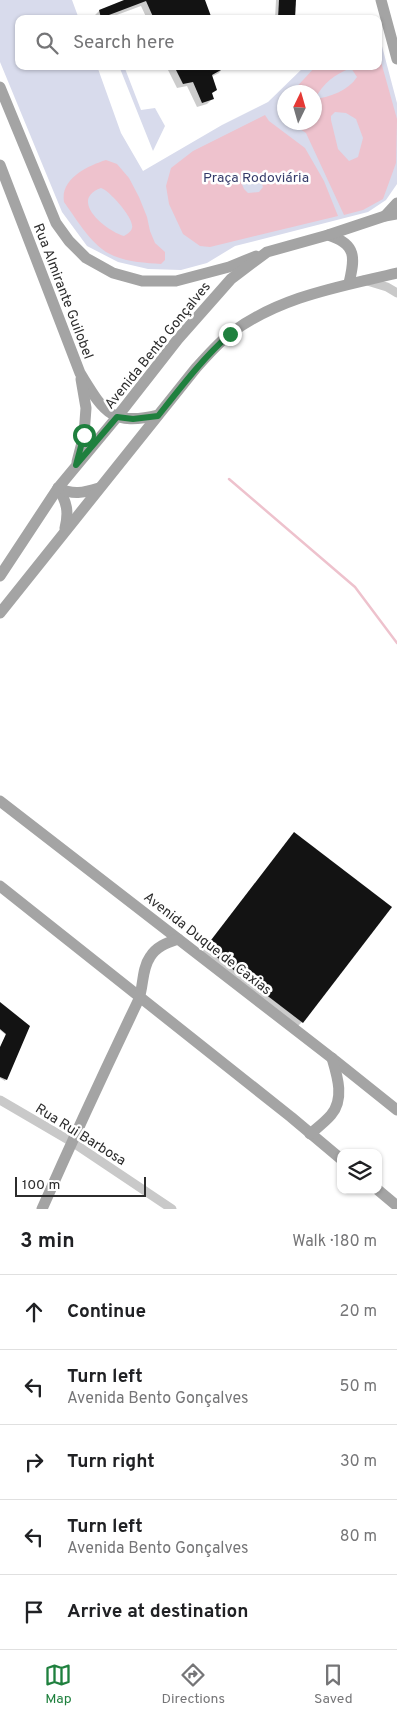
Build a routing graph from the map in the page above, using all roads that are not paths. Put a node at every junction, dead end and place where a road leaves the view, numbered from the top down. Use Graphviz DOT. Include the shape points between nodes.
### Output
graph roads {
  1 [pos="381,0"];
  2 [pos="397,59"];
  3 [pos="0,87"];
  4 [pos="0,165"];
  5 [pos="397,203"];
  6 [pos="397,214"];
  7 [pos="385,216"];
  8 [pos="328,235"];
  9 [pos="267,252"];
  10 [pos="395,274"];
  11 [pos="364,280"];
  12 [pos="349,283"];
  13 [pos="397,293"];
  14 [pos="80,373"];
  15 [pos="158,416"];
  16 [pos="117,417"];
  17 [pos="76,465"];
  18 [pos="58,488"];
  19 [pos="99,488"];
  20 [pos="64,532"];
  21 [pos="0,576"];
  22 [pos="0,613"];
  23 [pos="0,801"];
  24 [pos="0,886"];
  25 [pos="178,939"];
  26 [pos="140,997"];
  27 [pos="332,1058"];
  28 [pos="0,1100"];
  29 [pos="397,1110"];
  30 [pos="310,1134"];
  31 [pos="72,1142"];
  32 [pos="337,1156"];
  33 [pos="382,1193"];
  34 [pos="397,1206"];
  35 [pos="42,1209"];
  36 [pos="172,1209"];
  1 -- 2 [label="main road"];
  3 -- 9 [label="main road, Rua Almirante Guilobel" via="56,223 86,258 113,273 142,281 176,281"];
  4 -- 14 [label="main road, Rua Almirante Guilobel"];
  5 -- 7 [label="main road"];
  6 -- 7 [label="main road, Avenida Bento Gonçalves"];
  7 -- 8 [label="main road, Avenida Bento Gonçalves"];
  8 -- 9 [label="main road, Avenida Bento Gonçalves"];
  8 -- 12 [label="main road" via="340,238 354,255"];
  9 -- 16 [label="main road, Avenida Bento Gonçalves" via="217,294"];
  10 -- 11 [label="main road"];
  11 -- 12 [label="main road"];
  11 -- 13 [label="street"];
  12 -- 15 [label="main road" via="290,301 236,329 214,348"];
  14 -- 16 [label="main road, Rua Almirante Guilobel" via="100,404"];
  14 -- 17 [label="main road" via="86,408 84,435"];
  15 -- 16 [label="main road"];
  15 -- 19 [label="main road"];
  16 -- 17 [label="main road, Avenida Bento Gonçalves"];
  17 -- 18 [label="main road, Avenida Bento Gonçalves"];
  18 -- 19 [label="main road" via="77,494"];
  18 -- 20 [label="main road" via="67,506"];
  18 -- 21 [label="main road, Avenida Bento Gonçalves"];
  19 -- 20 [label="main road"];
  20 -- 22 [label="main road"];
  23 -- 25 [label="main road, Avenida Duque de Caxias"];
  24 -- 26 [label="main road"];
  25 -- 26 [label="main road" via="165,943 148,960"];
  25 -- 27 [label="main road, Avenida Duque de Caxias"];
  26 -- 30 [label="main road"];
  26 -- 31 [label="main road"];
  27 -- 29 [label="main road, Avenida Duque de Caxias"];
  27 -- 30 [label="main road" via="339,1080 336,1106 332,1114"];
  28 -- 31 [label="street, Rua Rui Barbosa"];
  30 -- 32 [label="main road"];
  31 -- 35 [label="main road"];
  31 -- 36 [label="street, Rua Rui Barbosa"];
  33 -- 34 [label="main road"];
}
